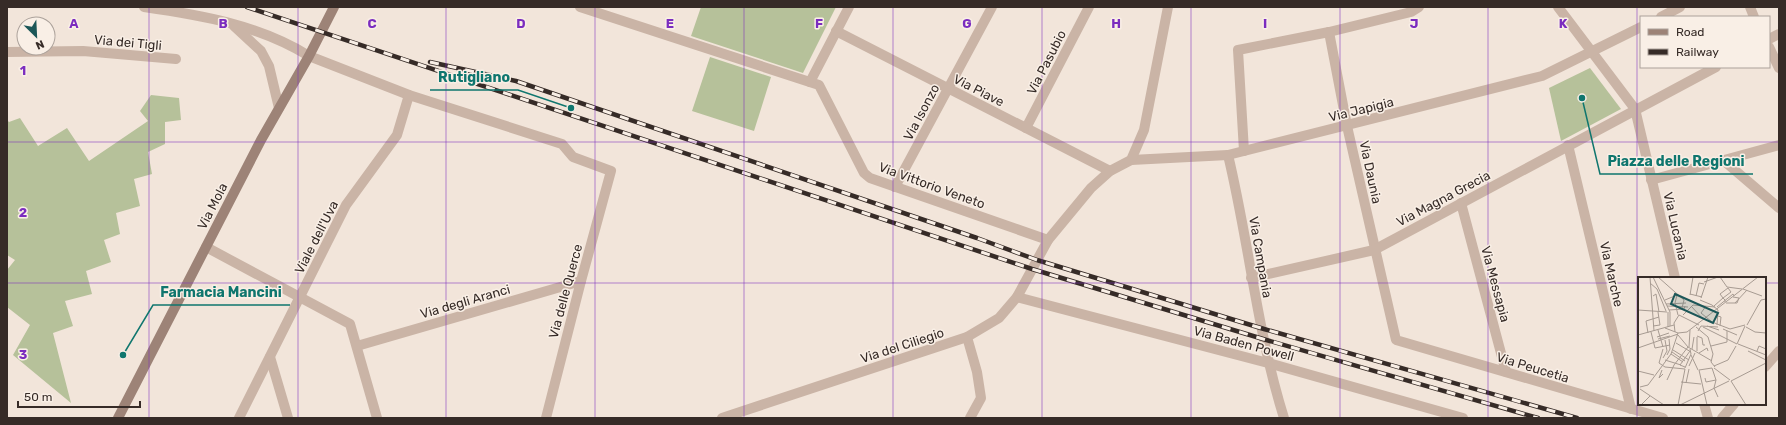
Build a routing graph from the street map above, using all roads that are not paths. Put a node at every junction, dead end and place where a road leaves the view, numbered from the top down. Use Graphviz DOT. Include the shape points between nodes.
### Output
graph roads {
  1 [pos="144,7"];
  2 [pos="334,7"];
  3 [pos="580,7"];
  4 [pos="849,7"];
  5 [pos="992,7"];
  6 [pos="997,7"];
  7 [pos="1089,7"];
  8 [pos="1165,7"];
  9 [pos="1419,7"];
  10 [pos="1558,7"];
  11 [pos="1680,7"];
  12 [pos="1661,13"];
  13 [pos="231,23"];
  14 [pos="1640,28"];
  15 [pos="836,31"];
  16 [pos="1329,32"];
  17 [pos="1779,34"];
  18 [pos="1770,38"];
  19 [pos="1770,50"];
  20 [pos="7,52"];
  21 [pos="1591,53"];
  22 [pos="309,56"];
  23 [pos="176,59"];
  24 [pos="1714,68"];
  25 [pos="1779,68"];
  26 [pos="810,82"];
  27 [pos="948,89"];
  28 [pos="409,94"];
  29 [pos="279,108"];
  30 [pos="1635,109"];
  31 [pos="1347,126"];
  32 [pos="1026,128"];
  33 [pos="1568,145"];
  34 [pos="1779,145"];
  35 [pos="1244,151"];
  36 [pos="1228,155"];
  37 [pos="1131,160"];
  38 [pos="1722,160"];
  39 [pos="1110,171"];
  40 [pos="1651,180"];
  41 [pos="895,187"];
  42 [pos="1461,203"];
  43 [pos="1779,208"];
  44 [pos="1048,240"];
  45 [pos="206,246"];
  46 [pos="1374,250"];
  47 [pos="1675,277"];
  48 [pos="1252,278"];
  49 [pos="581,280"];
  50 [pos="300,297"];
  51 [pos="1017,297"];
  52 [pos="967,337"];
  53 [pos="1396,340"];
  54 [pos="357,346"];
  55 [pos="1779,351"];
  56 [pos="270,357"];
  57 [pos="1268,363"];
  58 [pos="1766,366"];
  59 [pos="1506,372"];
  60 [pos="1704,405"];
  61 [pos="1733,405"];
  62 [pos="1631,409"];
  63 [pos="118,418"];
  64 [pos="239,418"];
  65 [pos="288,418"];
  66 [pos="377,418"];
  67 [pos="546,418"];
  68 [pos="722,418"];
  69 [pos="970,418"];
  70 [pos="1284,418"];
  71 [pos="1463,418"];
  72 [pos="1663,418"];
  73 [pos="1708,418"];
  74 [pos="1722,418"];
  1 -- 13 [label="street" via="197,14"];
  2 -- 22 [label="main road, Via Mola"];
  3 -- 26 [label="street"];
  4 -- 15 [label="street"];
  5 -- 6 [label="street"];
  5 -- 27 [label="street, Via Isonzo"];
  7 -- 32 [label="street, Via Pasubio"];
  8 -- 37 [label="street" via="1144,130"];
  9 -- 16 [label="street" via="1411,12"];
  10 -- 21 [label="street"];
  11 -- 12 [label="street"];
  13 -- 22 [label="street" via="259,32"];
  13 -- 29 [label="street" via="261,51 269,66"];
  14 -- 21 [label="street, Via Japigia"];
  15 -- 26 [label="street"];
  15 -- 27 [label="street, Via Piave"];
  16 -- 31 [label="street, Via Daunia"];
  16 -- 35 [label="street" via="1238,50"];
  17 -- 18 [label="street"];
  19 -- 25 [label="street"];
  20 -- 23 [label="street, Via dei Tigli" via="83,51"];
  21 -- 30 [label="street"];
  21 -- 31 [label="street, Via Japigia" via="1542,76"];
  22 -- 28 [label="street"];
  22 -- 29 [label="main road, Via Mola"];
  24 -- 30 [label="street, Via Magna Grecia"];
  26 -- 41 [label="street, Via Vittorio Veneto" via="819,85 864,173 870,178"];
  27 -- 32 [label="street, Via Piave"];
  27 -- 41 [label="street, Via Isonzo"];
  28 -- 49 [label="street, Via delle Querce" via="562,144 573,157 611,171"];
  28 -- 50 [label="street, Viale dell'Uva" via="397,135 346,204"];
  29 -- 45 [label="main road, Via Mola"];
  30 -- 33 [label="street, Via Magna Grecia"];
  30 -- 40 [label="street, Via Lucania"];
  31 -- 35 [label="street, Via Japigia"];
  31 -- 46 [label="street, Via Daunia"];
  32 -- 39 [label="street, Via Piave"];
  33 -- 42 [label="street, Via Magna Grecia"];
  33 -- 62 [label="street, Via Marche"];
  34 -- 38 [label="street"];
  35 -- 36 [label="street, Via Japigia"];
  36 -- 37 [label="street, Via Japigia"];
  36 -- 48 [label="street, Via Campania"];
  37 -- 39 [label="street, Via del Ciliegio"];
  38 -- 40 [label="street"];
  38 -- 43 [label="street"];
  39 -- 44 [label="street, Via del Ciliegio" via="1091,188"];
  40 -- 47 [label="street, Via Lucania"];
  41 -- 44 [label="street, Via Vittorio Veneto"];
  42 -- 46 [label="street, Via Magna Grecia"];
  42 -- 59 [label="street, Via Messapia"];
  44 -- 51 [label="street, Via del Ciliegio"];
  45 -- 50 [label="street"];
  45 -- 63 [label="main road, Via Mola"];
  46 -- 48 [label="street, Via Magna Grecia"];
  46 -- 53 [label="street, Via Daunia"];
  48 -- 57 [label="street, Via Campania"];
  49 -- 54 [label="street, Via degli Aranci"];
  49 -- 67 [label="street, Via delle Querce"];
  50 -- 54 [label="street" via="350,324"];
  50 -- 56 [label="street, Viale dell'Uva"];
  51 -- 52 [label="street, Via del Ciliegio" via="999,318"];
  51 -- 57 [label="street, Via Baden Powell"];
  52 -- 68 [label="street, Via del Ciliegio"];
  52 -- 69 [label="street" via="981,398"];
  53 -- 59 [label="street, Via Peucetia"];
  54 -- 66 [label="street"];
  55 -- 58 [label="street"];
  56 -- 64 [label="street, Viale dell'Uva"];
  56 -- 65 [label="street"];
  57 -- 70 [label="street, Via Campania"];
  57 -- 71 [label="street, Via Baden Powell"];
  59 -- 62 [label="street, Via Peucetia"];
  60 -- 73 [label="street"];
  61 -- 74 [label="street"];
  62 -- 72 [label="street, Via Peucetia"];
}
